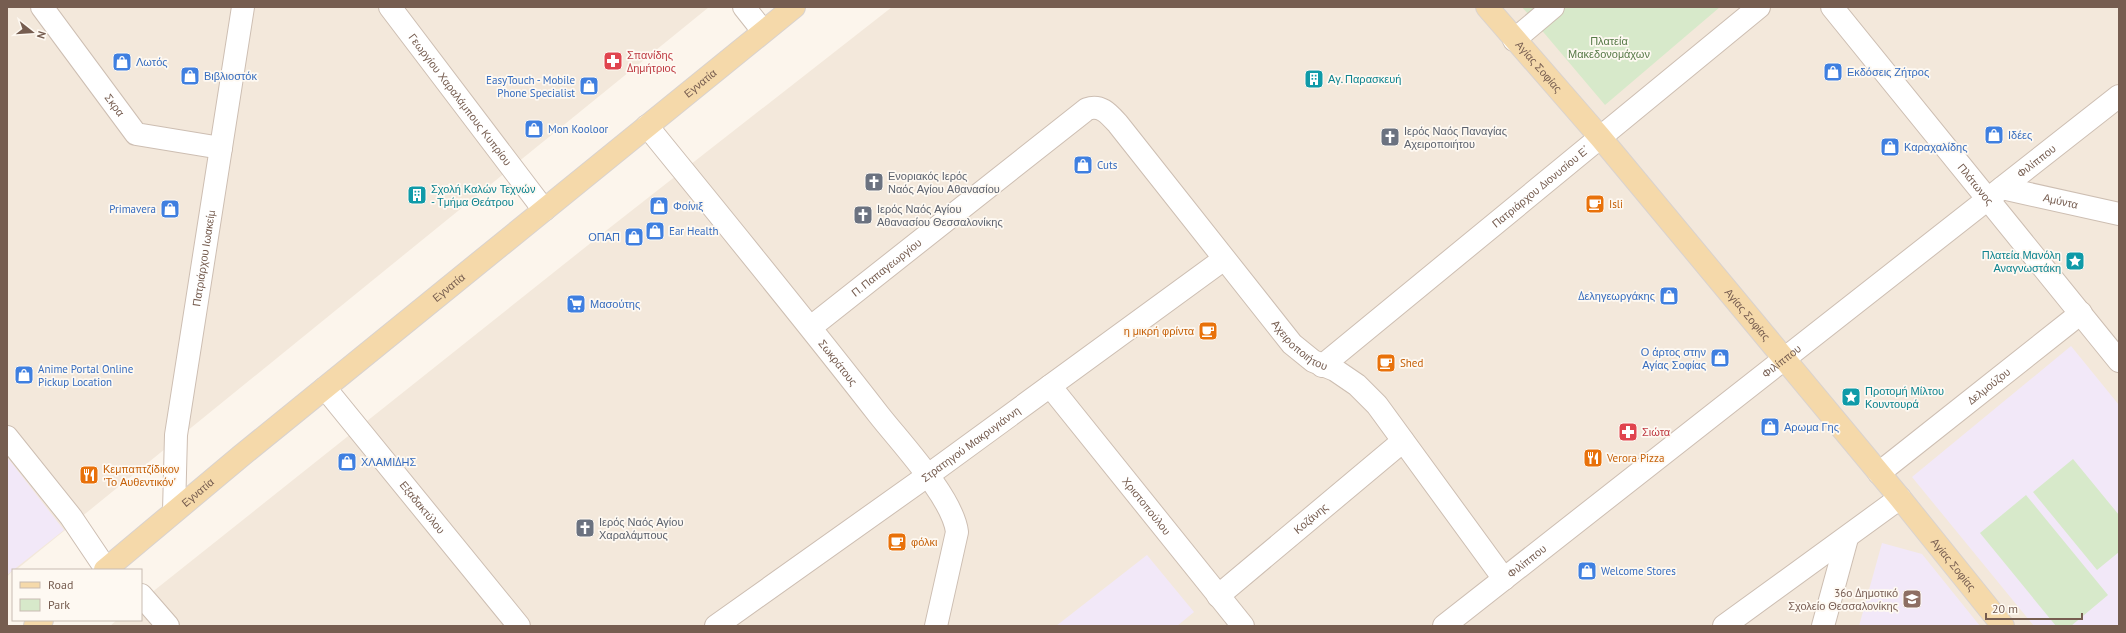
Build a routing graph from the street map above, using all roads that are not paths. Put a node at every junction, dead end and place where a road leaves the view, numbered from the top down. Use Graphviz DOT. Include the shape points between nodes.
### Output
graph roads {
  1 [pos="42,7"];
  2 [pos="243,7"];
  3 [pos="390,7"];
  4 [pos="744,7"];
  5 [pos="794,7"];
  6 [pos="1487,7"];
  7 [pos="1553,7"];
  8 [pos="1759,7"];
  9 [pos="1832,7"];
  10 [pos="763,31"];
  11 [pos="1514,40"];
  12 [pos="2119,96"];
  13 [pos="1096,107"];
  14 [pos="647,126"];
  15 [pos="1600,137"];
  16 [pos="221,148"];
  17 [pos="1995,193"];
  18 [pos="544,210"];
  19 [pos="2119,214"];
  20 [pos="1224,259"];
  21 [pos="2081,313"];
  22 [pos="810,327"];
  23 [pos="1784,359"];
  24 [pos="2119,361"];
  25 [pos="1322,366"];
  26 [pos="1050,386"];
  27 [pos="325,388"];
  28 [pos="7,437"];
  29 [pos="1403,441"];
  30 [pos="1879,474"];
  31 [pos="926,476"];
  32 [pos="1900,498"];
  33 [pos="174,511"];
  34 [pos="1847,538"];
  35 [pos="111,568"];
  36 [pos="1504,579"];
  37 [pos="142,596"];
  38 [pos="1218,596"];
  39 [pos="168,626"];
  40 [pos="519,626"];
  41 [pos="716,626"];
  42 [pos="936,626"];
  43 [pos="1243,626"];
  44 [pos="1444,626"];
  45 [pos="1724,626"];
  46 [pos="1823,626"];
  47 [pos="2003,626"];
  1 -- 16 [label="street, Σκρα" via="136,134"];
  2 -- 16 [label="street, Πατριάρχου Ιωακείμ"];
  3 -- 18 [label="street, Γεωργίου Χαραλάμπους Κυπρίου"];
  4 -- 10 [label="street"];
  5 -- 10 [label="main road, Εγνατία"];
  6 -- 11 [label="main road, Αγίας Σοφίας"];
  7 -- 11 [label="street"];
  8 -- 15 [label="street, Πατριάρχου Διονυσίου Ε΄"];
  9 -- 17 [label="street, Πλάτωνος"];
  10 -- 14 [label="main road, Εγνατία"];
  11 -- 15 [label="main road, Αγίας Σοφίας"];
  12 -- 17 [label="street, Φιλίππου"];
  13 -- 20 [label="street, Αχειροποιήτου" via="1107,112 1118,124"];
  13 -- 22 [label="street, Π. Παπαγεωργίου" via="1086,109"];
  14 -- 18 [label="main road, Εγνατία"];
  14 -- 22 [label="street, Σωκράτους"];
  15 -- 23 [label="main road, Αγίας Σοφίας"];
  15 -- 25 [label="street, Πατριάρχου Διονυσίου Ε΄"];
  16 -- 33 [label="street, Πατριάρχου Ιωακείμ" via="176,435"];
  17 -- 19 [label="street, Αμύντα"];
  17 -- 21 [label="street, Πλάτωνος"];
  17 -- 23 [label="street, Φιλίππου"];
  18 -- 27 [label="main road, Εγνατία"];
  20 -- 25 [label="street, Αχειροποιήτου" via="1292,344"];
  20 -- 26 [label="street, Στρατηγού Μακρυγιάννη"];
  21 -- 24 [label="street, Πλάτωνος"];
  21 -- 30 [label="street, Δελμούζου"];
  22 -- 31 [label="street, Σωκράτους"];
  23 -- 30 [label="main road, Αγίας Σοφίας"];
  23 -- 36 [label="street, Φιλίππου"];
  25 -- 29 [label="street, Αχειροποιήτου" via="1335,370 1363,390"];
  26 -- 31 [label="street, Στρατηγού Μακρυγιάννη"];
  26 -- 38 [label="street, Χριστοπούλου"];
  27 -- 33 [label="main road, Εγνατία"];
  27 -- 40 [label="street, Εξαδακτύλου"];
  28 -- 35 [label="street"];
  29 -- 36 [label="street, Αχειροποιήτου"];
  29 -- 38 [label="street, Κοζάνης"];
  30 -- 32 [label="main road, Αγίας Σοφίας"];
  31 -- 41 [label="street, Στρατηγού Μακρυγιάννη"];
  31 -- 42 [label="street, Σωκράτους" via="952,513 957,532"];
  32 -- 34 [label="street"];
  32 -- 47 [label="main road, Αγίας Σοφίας"];
  33 -- 35 [label="main road, Εγνατία"];
  34 -- 45 [label="street"];
  34 -- 46 [label="street"];
  36 -- 44 [label="street, Φιλίππου"];
  37 -- 39 [label="street"];
  38 -- 43 [label="street, Χριστοπούλου"];
}
